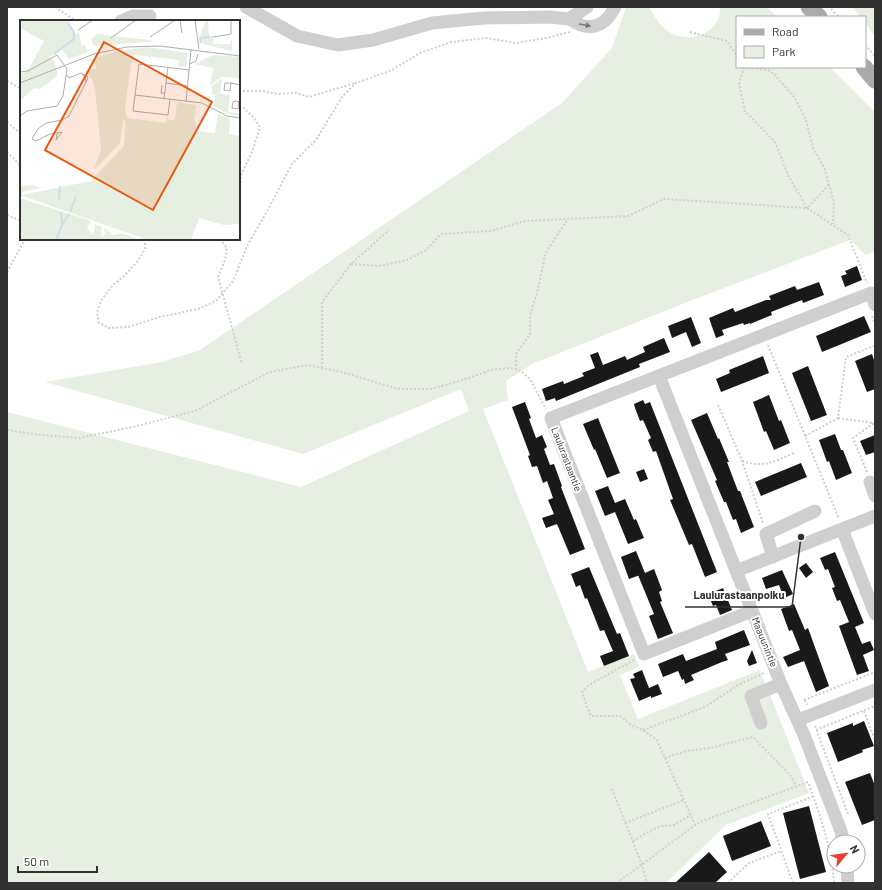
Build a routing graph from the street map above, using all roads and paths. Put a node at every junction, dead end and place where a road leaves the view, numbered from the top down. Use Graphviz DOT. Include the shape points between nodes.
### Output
graph roads {
  1 [pos="55,7"];
  2 [pos="124,7"];
  3 [pos="246,7"];
  4 [pos="587,7"];
  5 [pos="615,7"];
  6 [pos="809,7"];
  7 [pos="829,7"];
  8 [pos="148,15"];
  9 [pos="818,16"];
  10 [pos="838,16"];
  11 [pos="569,19"];
  12 [pos="74,20"];
  13 [pos="117,20"];
  14 [pos="123,20"];
  15 [pos="584,26"];
  16 [pos="690,32"];
  17 [pos="866,45"];
  18 [pos="736,54"];
  19 [pos="875,56"];
  20 [pos="744,68"];
  21 [pos="752,68"];
  22 [pos="865,68"];
  23 [pos="875,80"];
  24 [pos="7,81"];
  25 [pos="356,83"];
  26 [pos="20,88"];
  27 [pos="240,91"];
  28 [pos="240,109"];
  29 [pos="7,122"];
  30 [pos="20,133"];
  31 [pos="7,152"];
  32 [pos="20,166"];
  33 [pos="829,184"];
  34 [pos="240,186"];
  35 [pos="807,208"];
  36 [pos="7,215"];
  37 [pos="568,219"];
  38 [pos="20,221"];
  39 [pos="832,224"];
  40 [pos="389,230"];
  41 [pos="24,240"];
  42 [pos="145,240"];
  43 [pos="221,240"];
  44 [pos="351,264"];
  45 [pos="7,272"];
  46 [pos="223,293"];
  47 [pos="873,299"];
  48 [pos="764,334"];
  49 [pos="874,346"];
  50 [pos="242,364"];
  51 [pos="322,368"];
  52 [pos="516,370"];
  53 [pos="659,376"];
  54 [pos="718,405"];
  55 [pos="551,418"];
  56 [pos="838,418"];
  57 [pos="874,423"];
  58 [pos="7,430"];
  59 [pos="805,436"];
  60 [pos="794,453"];
  61 [pos="742,461"];
  62 [pos="870,482"];
  63 [pos="875,496"];
  64 [pos="815,511"];
  65 [pos="875,516"];
  66 [pos="842,529"];
  67 [pos="766,534"];
  68 [pos="773,557"];
  69 [pos="736,572"];
  70 [pos="752,611"];
  71 [pos="875,614"];
  72 [pos="644,654"];
  73 [pos="875,672"];
  74 [pos="765,673"];
  75 [pos="781,684"];
  76 [pos="875,690"];
  77 [pos="791,706"];
  78 [pos="875,706"];
  79 [pos="864,711"];
  80 [pos="798,720"];
  81 [pos="761,723"];
  82 [pos="643,730"];
  83 [pos="804,735"];
  84 [pos="875,740"];
  85 [pos="665,758"];
  86 [pos="875,766"];
  87 [pos="875,770"];
  88 [pos="808,782"];
  89 [pos="796,785"];
  90 [pos="612,788"];
  91 [pos="814,796"];
  92 [pos="684,800"];
  93 [pos="691,815"];
  94 [pos="625,823"];
  95 [pos="695,825"];
  96 [pos="841,834"];
  97 [pos="632,841"];
  98 [pos="782,851"];
  99 [pos="642,865"];
  100 [pos="617,883"];
  101 [pos="647,883"];
  102 [pos="728,883"];
  103 [pos="793,883"];
  1 -- 12 [label="path"];
  2 -- 13 [label="street"];
  3 -- 11 [label="street" via="297,36 338,45 373,40 432,23 484,18"];
  4 -- 11 [label="street"];
  15 -- 5 [label="street, one-way" via="597,26 610,17"];
  6 -- 9 [label="main road"];
  7 -- 10 [label="path"];
  8 -- 14 [label="street" via="133,16"];
  11 -- 15 [label="street"];
  15 -- 25 [label="path" via="547,38 514,43 486,38 451,42 420,53 392,70"];
  16 -- 18 [label="path" via="727,41"];
  17 -- 19 [label="path"];
  20 -- 35 [label="path" via="739,84 745,111 775,142 788,175"];
  21 -- 33 [label="path" via="768,70 795,98 806,120 813,148 824,167"];
  22 -- 23 [label="main road"];
  24 -- 26 [label="path"];
  25 -- 27 [label="path" via="309,97 296,93"];
  25 -- 46 [label="path" via="342,97 316,140 292,164 248,244 233,281"];
  28 -- 34 [label="path" via="244,108 260,127 241,175"];
  29 -- 30 [label="path"];
  31 -- 32 [label="path"];
  33 -- 35 [label="path"];
  33 -- 39 [label="path" via="834,202"];
  35 -- 37 [label="path" via="664,199 628,216"];
  35 -- 39 [label="path"];
  36 -- 38 [label="path"];
  37 -- 44 [label="path" via="525,221 491,231 441,234 426,250 407,260 379,266"];
  37 -- 52 [label="path" via="546,252 530,315 530,334 516,354"];
  39 -- 47 [label="path" via="848,235"];
  40 -- 44 [label="path"];
  41 -- 45 [label="path"];
  42 -- 46 [label="path" via="145,249 138,261 102,298 97,312 99,323 109,328 128,327 198,309 216,302"];
  43 -- 46 [label="path" via="227,248 218,277"];
  44 -- 51 [label="path" via="322,302"];
  46 -- 50 [label="path"];
  47 -- 48 [label="street, Laulurastaantie"];
  48 -- 53 [label="street, Laulurastaantie"];
  48 -- 59 [label="path"];
  49 -- 56 [label="path" via="846,356"];
  51 -- 52 [label="path" via="398,389 431,389 491,370"];
  51 -- 58 [label="path" via="307,365 270,372 195,411 79,438"];
  52 -- 55 [label="path" via="530,379"];
  53 -- 55 [label="street, Laulurastaantie"];
  53 -- 69 [label="street, Maauunintie"];
  54 -- 61 [label="path"];
  55 -- 72 [label="street, Laulurastaantie"];
  56 -- 57 [label="path"];
  56 -- 59 [label="path"];
  57 -- 62 [label="path" via="853,438"];
  59 -- 66 [label="path"];
  60 -- 61 [label="path" via="765,465"];
  61 -- 67 [label="path"];
  62 -- 63 [label="street"];
  64 -- 67 [label="street"];
  65 -- 66 [label="street"];
  66 -- 68 [label="street"];
  66 -- 71 [label="street"];
  67 -- 68 [label="street"];
  68 -- 69 [label="street"];
  69 -- 70 [label="street, Maauunintie"];
  70 -- 72 [label="street"];
  70 -- 75 [label="street, Maauunintie"];
  72 -- 82 [label="path" via="589,685 582,692 591,716 620,716"];
  73 -- 77 [label="path"];
  74 -- 82 [label="path" via="738,685 705,707"];
  75 -- 77 [label="street, Maauunintie"];
  75 -- 81 [label="street" via="750,696"];
  76 -- 80 [label="street"];
  77 -- 80 [label="street, Maauunintie"];
  78 -- 79 [label="path"];
  79 -- 83 [label="path"];
  79 -- 84 [label="path"];
  80 -- 83 [label="street, Maauunintie"];
  82 -- 85 [label="path" via="657,740"];
  83 -- 96 [label="street, Maauunintie"];
  85 -- 89 [label="path" via="753,737 790,775"];
  85 -- 92 [label="path"];
  86 -- 87 [label="path"];
  88 -- 89 [label="path"];
  89 -- 95 [label="path"];
  90 -- 94 [label="path"];
  91 -- 98 [label="path" via="768,814"];
  92 -- 93 [label="path"];
  92 -- 94 [label="path"];
  93 -- 95 [label="path"];
  93 -- 97 [label="path" via="672,826 659,827"];
  94 -- 97 [label="path"];
  95 -- 99 [label="path"];
  97 -- 99 [label="path"];
  98 -- 102 [label="path" via="749,863"];
  98 -- 103 [label="path"];
  99 -- 100 [label="path"];
  99 -- 101 [label="path"];
}
